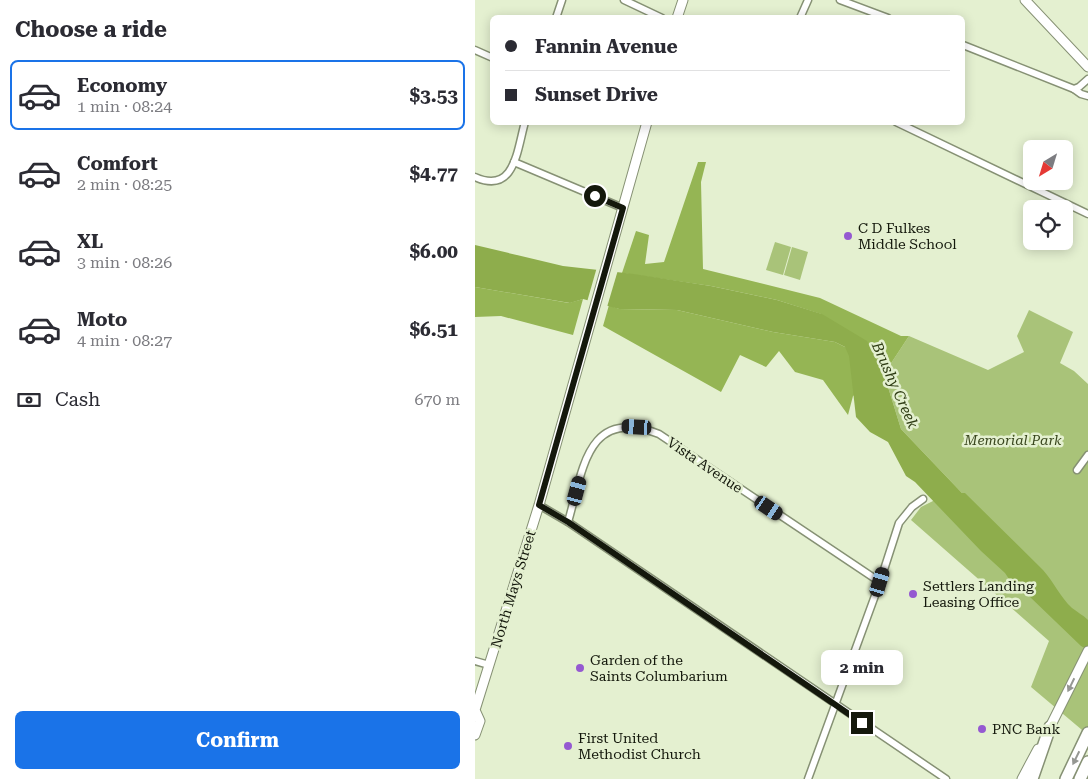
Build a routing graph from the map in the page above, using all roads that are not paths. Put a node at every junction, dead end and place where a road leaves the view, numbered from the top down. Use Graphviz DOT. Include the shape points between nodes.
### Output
graph roads {
  1 [pos="562,0"];
  2 [pos="624,0"];
  3 [pos="683,0"];
  4 [pos="808,0"];
  5 [pos="840,0"];
  6 [pos="1025,0"];
  7 [pos="557,15"];
  8 [pos="656,15"];
  9 [pos="678,15"];
  10 [pos="801,15"];
  11 [pos="880,15"];
  12 [pos="965,46"];
  13 [pos="475,50"];
  14 [pos="490,57"];
  15 [pos="1088,67"];
  16 [pos="1088,79"];
  17 [pos="1074,89"];
  18 [pos="1088,96"];
  19 [pos="524,125"];
  20 [pos="643,125"];
  21 [pos="902,125"];
  22 [pos="514,162"];
  23 [pos="475,177"];
  24 [pos="623,208"];
  25 [pos="1088,214"];
  26 [pos="1088,455"];
  27 [pos="1077,470"];
  28 [pos="923,499"];
  29 [pos="539,505"];
  30 [pos="568,522"];
  31 [pos="880,582"];
  32 [pos="1088,651"];
  33 [pos="475,661"];
  34 [pos="489,664"];
  35 [pos="835,704"];
  36 [pos="475,710"];
  37 [pos="1052,723"];
  38 [pos="475,735"];
  39 [pos="1087,736"];
  40 [pos="1088,762"];
  41 [pos="808,779"];
  42 [pos="946,779"];
  43 [pos="1022,779"];
  44 [pos="1032,779"];
  45 [pos="1066,779"];
  46 [pos="1080,779"];
  1 -- 7 [label="street"];
  2 -- 8 [label="street"];
  3 -- 9 [label="main road"];
  4 -- 10 [label="street"];
  5 -- 11 [label="street"];
  6 -- 15 [label="main road"];
  12 -- 17 [label="street"];
  13 -- 14 [label="street"];
  16 -- 17 [label="street"];
  17 -- 18 [label="street"];
  19 -- 22 [label="street"];
  20 -- 24 [label="main road, North Mays Street"];
  21 -- 25 [label="street"];
  22 -- 23 [label="street" via="508,174 498,181 486,182"];
  22 -- 24 [label="street"];
  24 -- 29 [label="main road, North Mays Street"];
  26 -- 27 [label="street"];
  28 -- 31 [label="street" via="899,523"];
  29 -- 30 [label="street"];
  29 -- 34 [label="main road, North Mays Street"];
  30 -- 31 [label="street, Vista Avenue" via="594,442 618,428 637,427 659,434"];
  30 -- 35 [label="street"];
  31 -- 35 [label="street"];
  32 -- 37 [label="main road, one-way"];
  33 -- 34 [label="street"];
  34 -- 36 [label="main road, North Mays Street"];
  35 -- 41 [label="street"];
  35 -- 42 [label="street"];
  36 -- 38 [label="main road, North Mays Street" via="480,721"];
  37 -- 43 [label="main road"];
  37 -- 44 [label="highway"];
  39 -- 45 [label="highway, one-way"];
  40 -- 46 [label="highway"];
}
